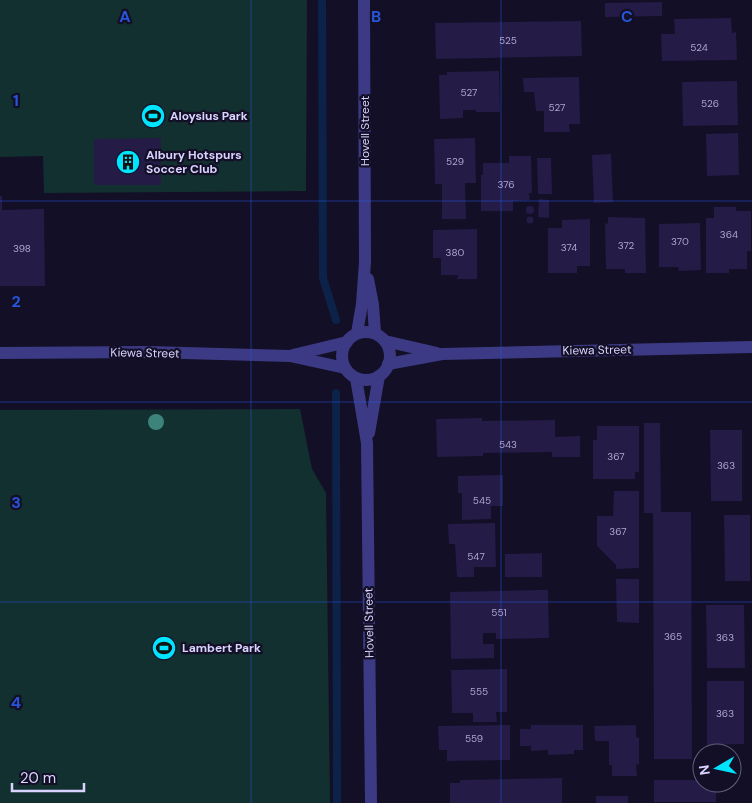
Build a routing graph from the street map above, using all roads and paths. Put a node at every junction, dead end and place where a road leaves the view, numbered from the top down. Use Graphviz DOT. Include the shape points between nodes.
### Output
graph roads {
  1 [pos="364,0"];
  2 [pos="365,262"];
  3 [pos="380,337"];
  4 [pos="352,338"];
  5 [pos="752,346"];
  6 [pos="0,353"];
  7 [pos="442,354"];
  8 [pos="290,356"];
  9 [pos="388,364"];
  10 [pos="345,368"];
  11 [pos="379,376"];
  12 [pos="356,378"];
  13 [pos="367,443"];
  14 [pos="371,803"];
  1 -- 2 [label="street, Hovell Street"];
  2 -- 3 [label="street, Hovell Street"];
  2 -- 4 [label="street, Hovell Street" via="362,304"];
  3 -- 4 [label="street" via="369,332"];
  3 -- 7 [label="street, Kiewa Street"];
  3 -- 9 [label="street" via="390,356"];
  4 -- 8 [label="street, Kiewa Street"];
  4 -- 10 [label="street" via="342,355"];
  5 -- 7 [label="street, Kiewa Street"];
  6 -- 8 [label="street, Kiewa Street" via="149,352"];
  7 -- 9 [label="street, Kiewa Street"];
  8 -- 10 [label="street, Kiewa Street"];
  9 -- 11 [label="street"];
  10 -- 12 [label="street"];
  11 -- 12 [label="street" via="371,380"];
  11 -- 13 [label="street, Hovell Street"];
  12 -- 13 [label="street, Hovell Street"];
  13 -- 14 [label="street, Hovell Street"];
}
